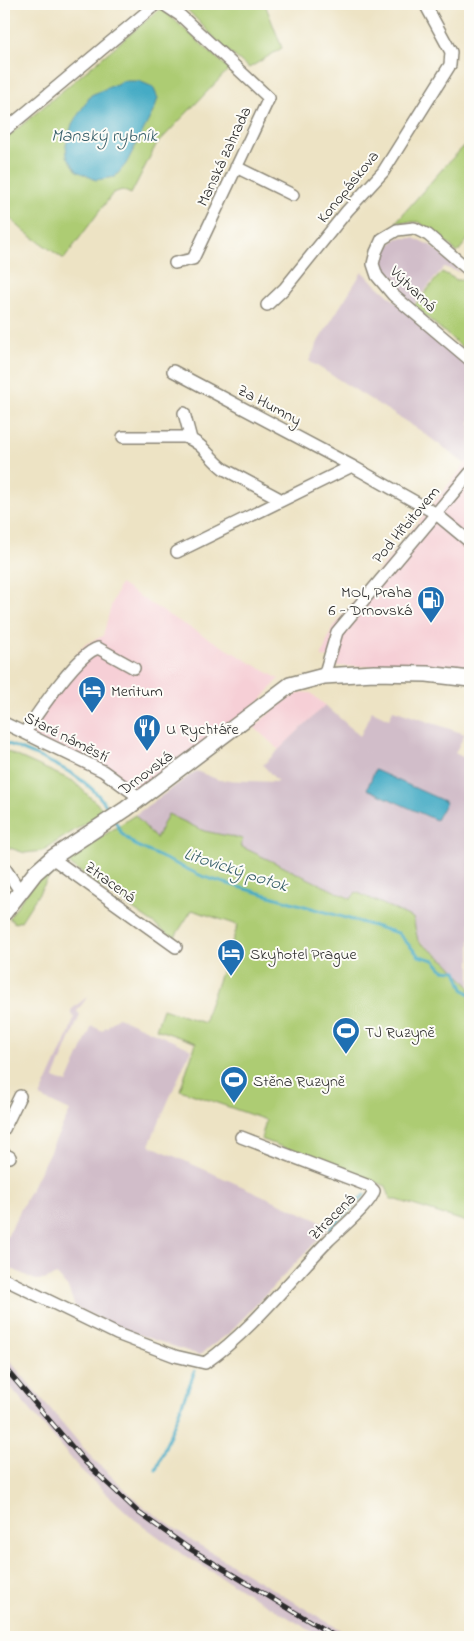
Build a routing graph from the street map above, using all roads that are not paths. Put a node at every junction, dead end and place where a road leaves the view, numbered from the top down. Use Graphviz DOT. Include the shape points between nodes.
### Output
graph roads {
  1 [pos="156,4"];
  2 [pos="163,4"];
  3 [pos="425,4"];
  4 [pos="4,131"];
  5 [pos="236,167"];
  6 [pos="293,195"];
  7 [pos="175,264"];
  8 [pos="470,271"];
  9 [pos="267,305"];
  10 [pos="470,360"];
  11 [pos="173,371"];
  12 [pos="184,413"];
  13 [pos="123,438"];
  14 [pos="192,439"];
  15 [pos="352,466"];
  16 [pos="470,473"];
  17 [pos="282,500"];
  18 [pos="435,513"];
  19 [pos="470,542"];
  20 [pos="177,552"];
  21 [pos="134,668"];
  22 [pos="324,676"];
  23 [pos="470,679"];
  24 [pos="4,723"];
  25 [pos="25,732"];
  26 [pos="140,798"];
  27 [pos="52,858"];
  28 [pos="4,867"];
  29 [pos="20,891"];
  30 [pos="4,913"];
  31 [pos="176,947"];
  32 [pos="20,1096"];
  33 [pos="4,1129"];
  34 [pos="241,1137"];
  35 [pos="4,1279"];
  1 -- 4 [label="street"];
  2 -- 5 [label="street, Manská zahrada" via="181,16 269,98"];
  3 -- 9 [label="street, Konopáskova" via="451,52 450,65 383,172"];
  5 -- 6 [label="street"];
  5 -- 7 [label="street, Manská zahrada" via="193,259"];
  8 -- 10 [label="street, Výtvarná" via="428,235 414,228 396,230 382,239 373,264 377,276 394,294"];
  11 -- 15 [label="street, Za Humny"];
  12 -- 14 [label="street"];
  13 -- 14 [label="street"];
  14 -- 17 [label="street" via="224,469"];
  15 -- 17 [label="street"];
  15 -- 18 [label="street, Za Humny"];
  16 -- 18 [label="street, Pod Hřbitovem"];
  17 -- 20 [label="street"];
  18 -- 19 [label="street, Za Humny"];
  18 -- 22 [label="street, Pod Hřbitovem" via="337,632"];
  21 -- 25 [label="street" via="98,648 92,650 50,696"];
  22 -- 23 [label="main road, Drnovská" via="427,674"];
  22 -- 26 [label="main road, Drnovská" via="290,685"];
  24 -- 25 [label="street, Staré náměstí"];
  25 -- 26 [label="street, Staré náměstí" via="103,771"];
  26 -- 27 [label="main road, Drnovská"];
  27 -- 29 [label="main road, Drnovská"];
  27 -- 31 [label="street, Ztracená"];
  28 -- 29 [label="street"];
  29 -- 30 [label="main road, Drnovská"];
  32 -- 33 [label="street"];
  34 -- 35 [label="street, Ztracená" via="369,1186 374,1191 261,1313 205,1363 175,1356 117,1334"];
}
